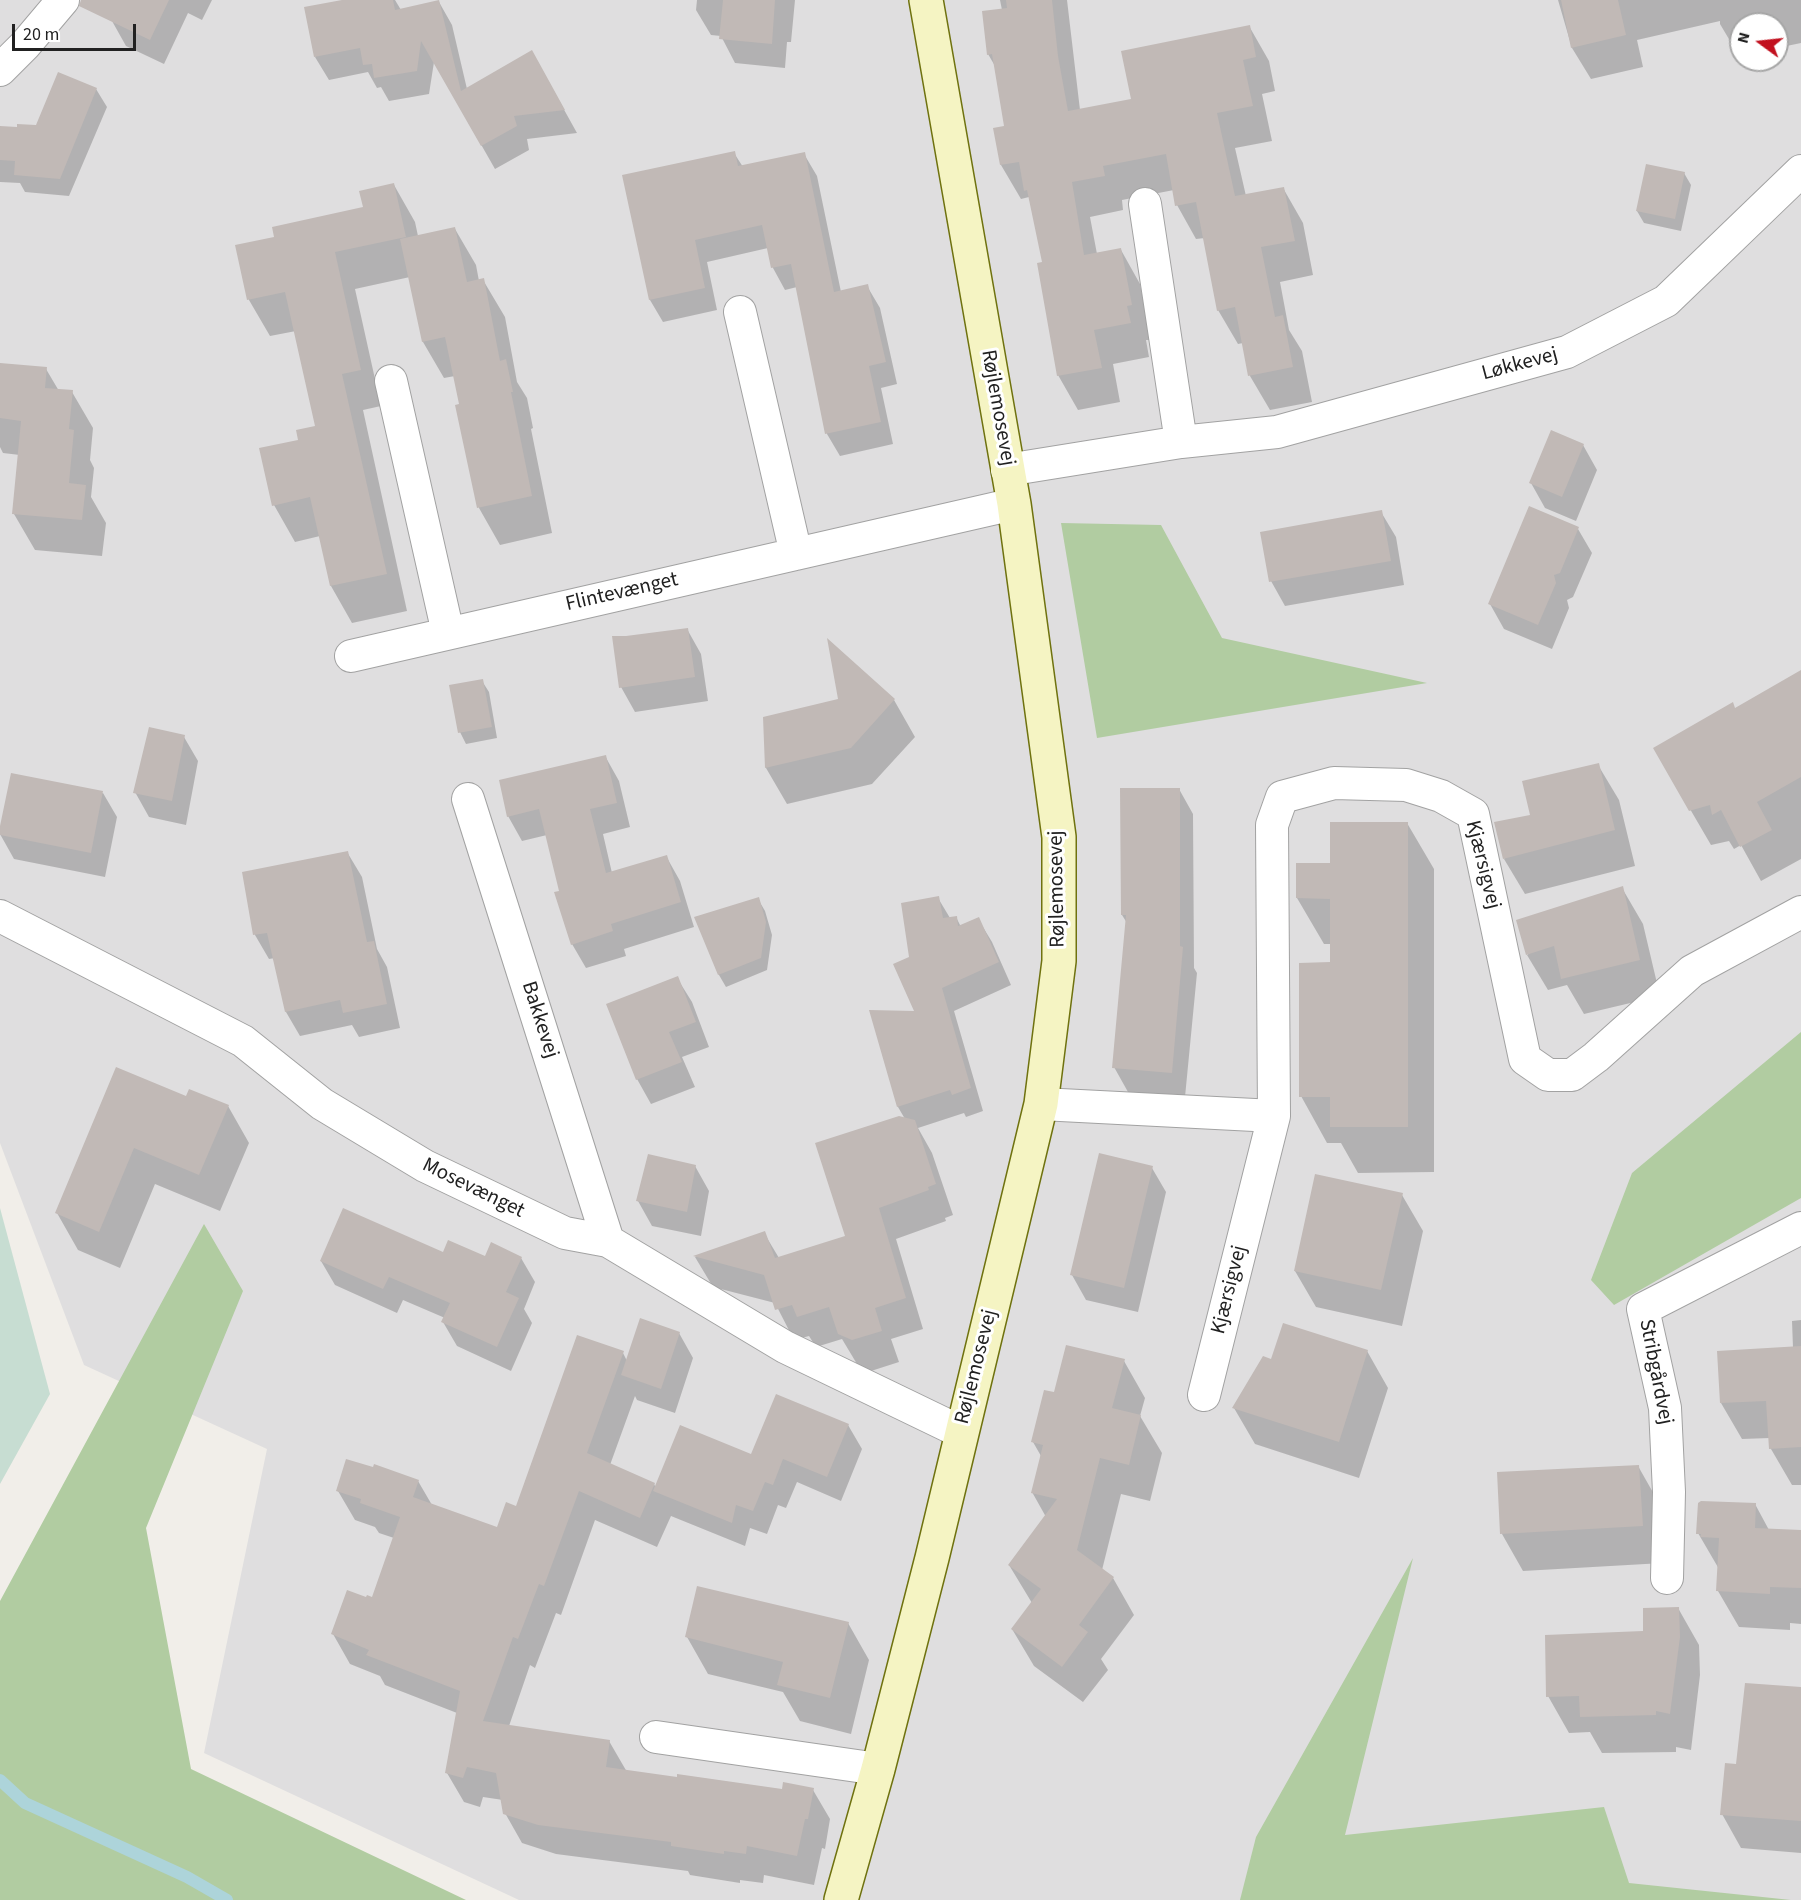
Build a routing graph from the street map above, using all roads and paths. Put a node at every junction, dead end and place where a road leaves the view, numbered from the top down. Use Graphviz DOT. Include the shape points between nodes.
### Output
graph roads {
  1 [pos="63,0"];
  2 [pos="926,0"];
  3 [pos="0,70"];
  4 [pos="1801,171"];
  5 [pos="1145,204"];
  6 [pos="740,312"];
  7 [pos="391,381"];
  8 [pos="1181,441"];
  9 [pos="1007,470"];
  10 [pos="1014,504"];
  11 [pos="796,554"];
  12 [pos="448,633"];
  13 [pos="351,656"];
  14 [pos="468,799"];
  15 [pos="1801,912"];
  16 [pos="0,916"];
  17 [pos="1041,1104"];
  18 [pos="1274,1116"];
  19 [pos="1801,1228"];
  20 [pos="608,1241"];
  21 [pos="1204,1395"];
  22 [pos="961,1432"];
  23 [pos="1667,1578"];
  24 [pos="656,1737"];
  25 [pos="878,1769"];
  26 [pos="841,1900"];
  1 -- 3 [label="street"];
  2 -- 9 [label="street, Røjlemosevej"];
  4 -- 8 [label="street, Løkkevej" via="1666,301 1567,352 1277,432"];
  5 -- 8 [label="street"];
  6 -- 11 [label="street"];
  7 -- 12 [label="street"];
  8 -- 9 [label="street, Løkkevej"];
  9 -- 10 [label="street, Røjlemosevej"];
  10 -- 11 [label="street, Flintevænget"];
  10 -- 17 [label="street, Røjlemosevej" via="1059,837 1059,961"];
  11 -- 12 [label="street, Flintevænget"];
  12 -- 13 [label="street, Flintevænget"];
  14 -- 20 [label="street, Bakkevej"];
  15 -- 18 [label="street, Kjærsigvej" via="1692,971 1572,1075 1548,1076 1525,1059 1473,814 1441,796 1406,785 1334,783 1282,797 1272,825"];
  16 -- 20 [label="street, Mosevænget" via="243,1041 322,1104 425,1166 565,1233"];
  17 -- 18 [label="street"];
  17 -- 22 [label="street, Røjlemosevej"];
  18 -- 21 [label="street, Kjærsigvej"];
  19 -- 23 [label="street, Stribgårdvej" via="1643,1309 1665,1408 1669,1492"];
  20 -- 22 [label="street, Mosevænget" via="785,1347"];
  22 -- 25 [label="street, Røjlemosevej"];
  24 -- 25 [label="street"];
  25 -- 26 [label="street, Røjlemosevej"];
}
